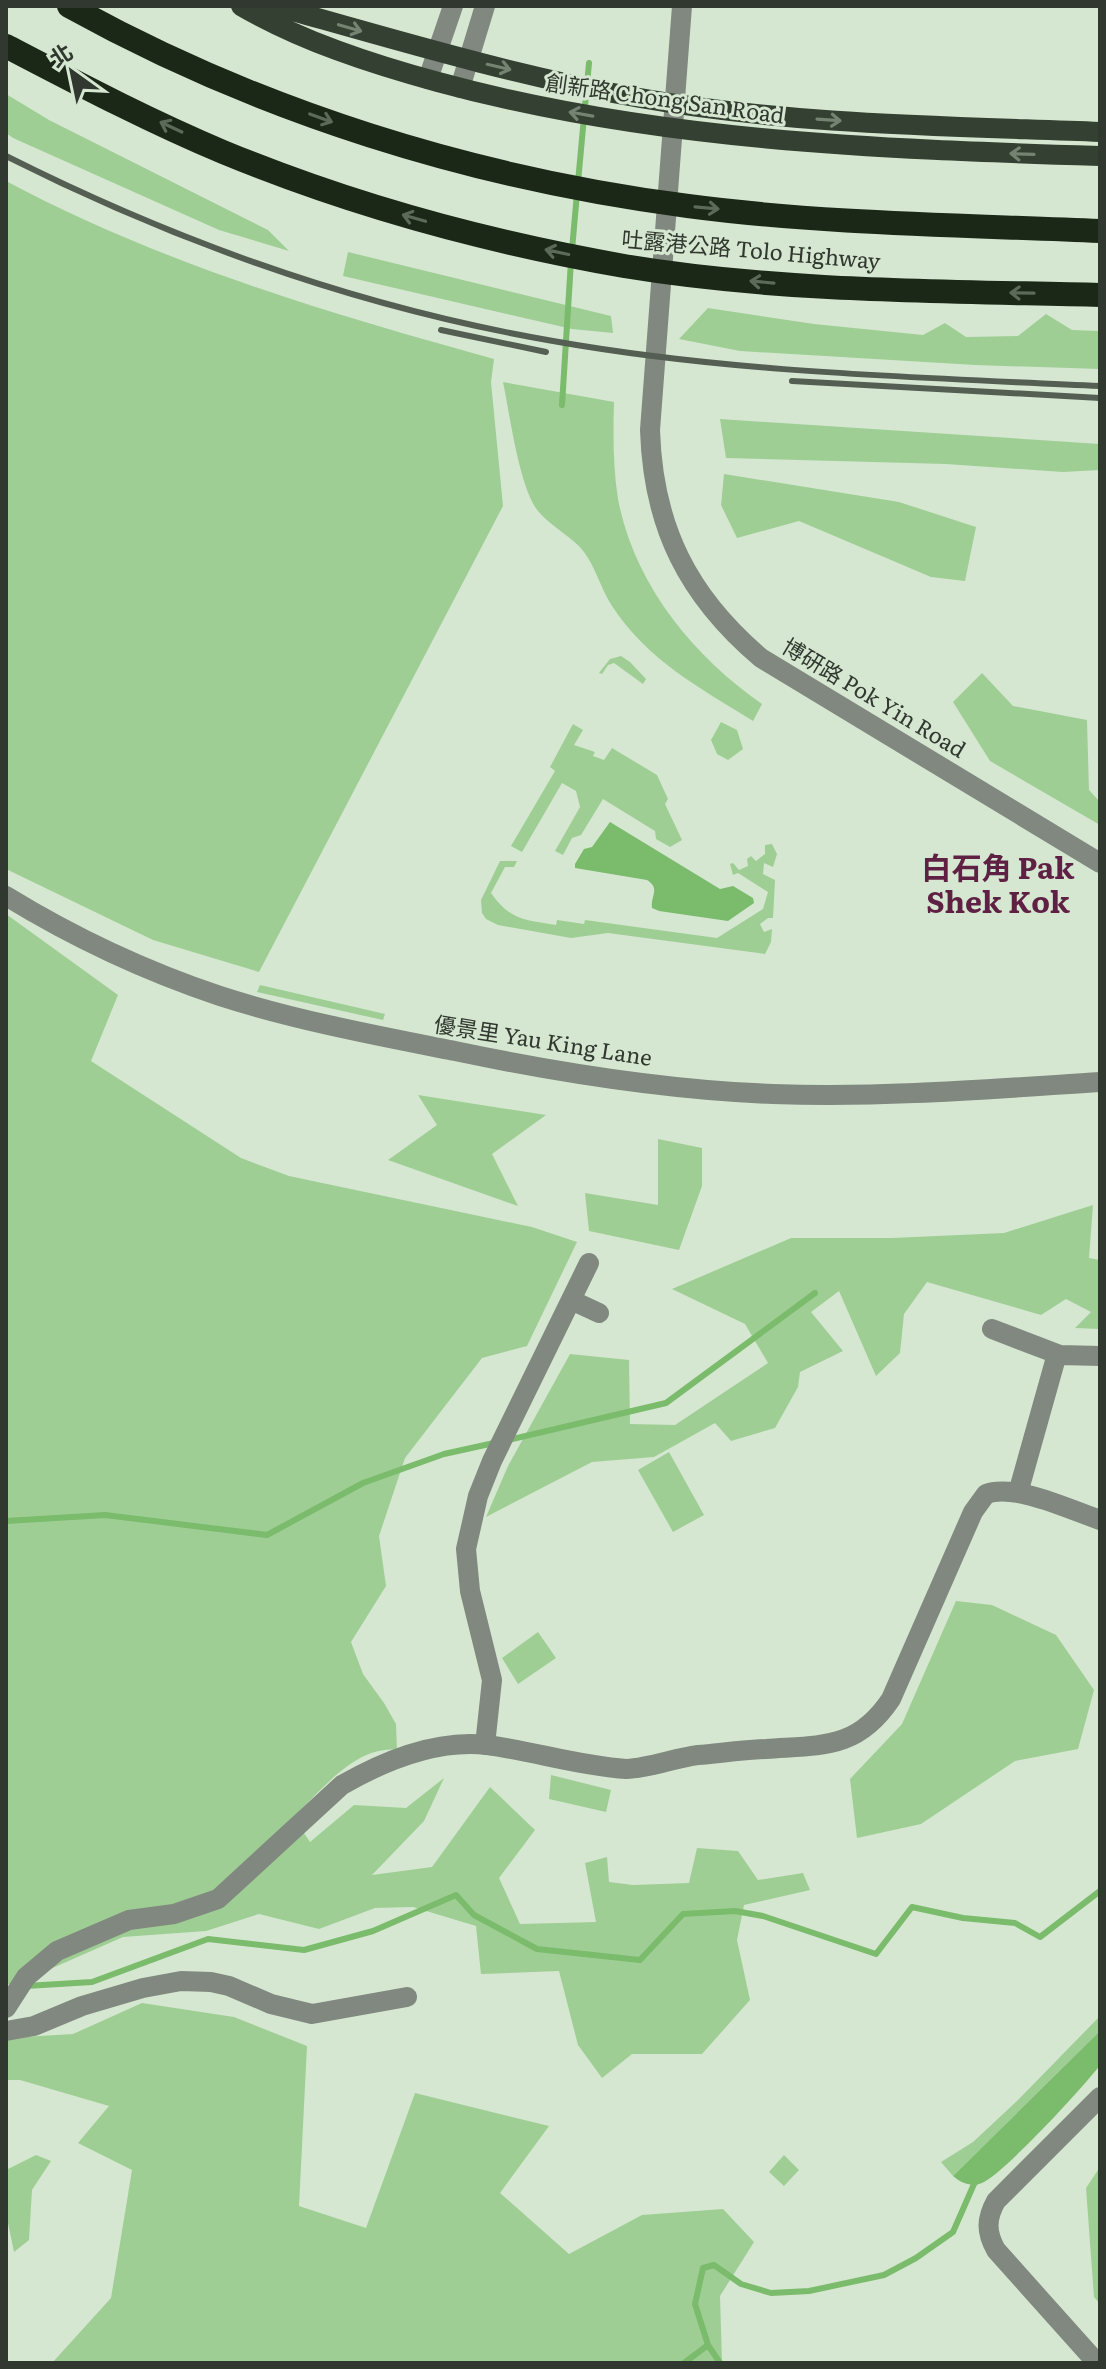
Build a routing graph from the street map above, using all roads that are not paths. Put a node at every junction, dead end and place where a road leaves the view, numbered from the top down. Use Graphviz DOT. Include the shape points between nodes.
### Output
graph roads {
  1 [pos="69,6"];
  2 [pos="241,6"];
  3 [pos="275,6"];
  4 [pos="453,6"];
  5 [pos="485,6"];
  6 [pos="682,6"];
  7 [pos="6,46"];
  8 [pos="436,51"];
  9 [pos="468,60"];
  10 [pos="428,79"];
  11 [pos="460,88"];
  12 [pos="1100,132"];
  13 [pos="1100,156"];
  14 [pos="1100,231"];
  15 [pos="1100,295"];
  16 [pos="1100,863"];
  17 [pos="6,896"];
  18 [pos="1100,1082"];
  19 [pos="589,1263"];
  20 [pos="571,1300"];
  21 [pos="599,1313"];
  22 [pos="992,1329"];
  23 [pos="1057,1354"];
  24 [pos="1100,1356"];
  25 [pos="1018,1493"];
  26 [pos="1100,1520"];
  27 [pos="485,1745"];
  28 [pos="407,1997"];
  29 [pos="6,2008"];
  30 [pos="6,2031"];
  31 [pos="1100,2097"];
  32 [pos="1097,2363"];
  1 -- 14 [label="highway, 吐露港公路 Tolo Highway, one-way" via="248,91 395,144 504,172 690,207"];
  2 -- 10 [label="main road, 創新路 Chong San Road" via="268,22"];
  3 -- 8 [label="main road, 創新路 Chong San Road, one-way"];
  4 -- 8 [label="street"];
  5 -- 9 [label="street"];
  6 -- 16 [label="street, 博研路 Pok Yin Road" via="650,430 651,464 676,553 706,602 741,641 783,673"];
  15 -- 7 [label="highway, 吐露港公路 Tolo Highway, one-way" via="802,285 624,266 489,238 374,206 222,152"];
  8 -- 9 [label="main road, 創新路 Chong San Road"];
  8 -- 10 [label="street"];
  9 -- 11 [label="street"];
  9 -- 12 [label="main road, 創新路 Chong San Road, one-way" via="640,98 810,119"];
  10 -- 11 [label="main road, 創新路 Chong San Road"];
  13 -- 11 [label="main road, 創新路 Chong San Road, one-way" via="810,143 638,124"];
  17 -- 18 [label="street, 優景里 Yau King Lane" via="123,958 222,996 498,1060 773,1094 887,1095"];
  19 -- 20 [label="street"];
  20 -- 21 [label="street"];
  20 -- 27 [label="street" via="492,1461 466,1549 470,1591 492,1680"];
  22 -- 23 [label="street"];
  23 -- 24 [label="street"];
  23 -- 25 [label="street"];
  25 -- 26 [label="street"];
  25 -- 27 [label="street" via="992,1491 980,1499 891,1699 879,1717 852,1737 822,1747 694,1755 626,1769"];
  27 -- 29 [label="street" via="440,1747 365,1772 332,1793 218,1899 184,1912 116,1924 50,1955 26,1977"];
  28 -- 30 [label="street" via="312,2014 229,1986 181,1981"];
  31 -- 32 [label="street" via="996,2201 987,2226 996,2250"];
}
